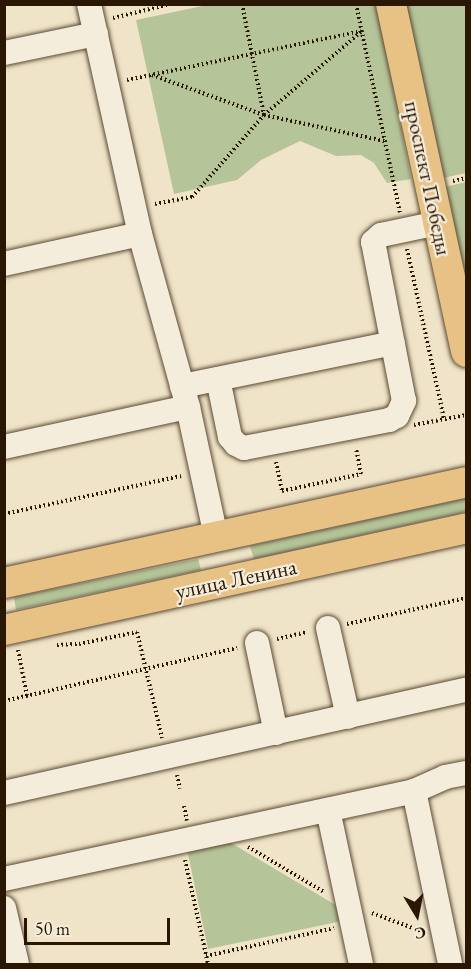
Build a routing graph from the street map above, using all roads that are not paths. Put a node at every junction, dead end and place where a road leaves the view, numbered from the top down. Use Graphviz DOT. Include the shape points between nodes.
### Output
graph roads {
  1 [pos="89,4"];
  2 [pos="391,4"];
  3 [pos="96,34"];
  4 [pos="4,54"];
  5 [pos="438,223"];
  6 [pos="140,234"];
  7 [pos="4,264"];
  8 [pos="393,343"];
  9 [pos="466,352"];
  10 [pos="218,379"];
  11 [pos="185,397"];
  12 [pos="4,447"];
  13 [pos="466,482"];
  14 [pos="466,528"];
  15 [pos="219,537"];
  16 [pos="231,580"];
  17 [pos="4,583"];
  18 [pos="328,628"];
  19 [pos="16,642"];
  20 [pos="257,644"];
  21 [pos="466,690"];
  22 [pos="348,717"];
  23 [pos="276,733"];
  24 [pos="466,773"];
  25 [pos="414,791"];
  26 [pos="4,793"];
  27 [pos="328,810"];
  28 [pos="4,879"];
  29 [pos="4,908"];
  30 [pos="17,964"];
  31 [pos="361,964"];
  32 [pos="450,964"];
  1 -- 3 [label="lane"];
  2 -- 5 [label="main road, проспект Победы"];
  3 -- 4 [label="lane"];
  3 -- 6 [label="lane"];
  5 -- 8 [label="lane" via="381,235 373,242"];
  5 -- 9 [label="main road, проспект Победы"];
  6 -- 7 [label="lane"];
  6 -- 11 [label="lane"];
  8 -- 10 [label="lane"];
  8 -- 10 [label="lane" via="404,401 397,416 389,420 244,448 230,437"];
  10 -- 11 [label="lane"];
  11 -- 12 [label="lane"];
  11 -- 15 [label="lane"];
  13 -- 15 [label="main road, улица Ленина"];
  14 -- 16 [label="main road, улица Ленина"];
  15 -- 16 [label="main road"];
  15 -- 17 [label="main road, улица Ленина"];
  16 -- 19 [label="main road, улица Ленина"];
  18 -- 22 [label="lane"];
  20 -- 23 [label="lane"];
  21 -- 22 [label="lane"];
  22 -- 23 [label="lane"];
  23 -- 26 [label="lane"];
  24 -- 25 [label="lane" via="445,777"];
  25 -- 27 [label="lane"];
  25 -- 32 [label="lane"];
  27 -- 28 [label="lane"];
  27 -- 31 [label="lane"];
  29 -- 30 [label="lane"];
}
